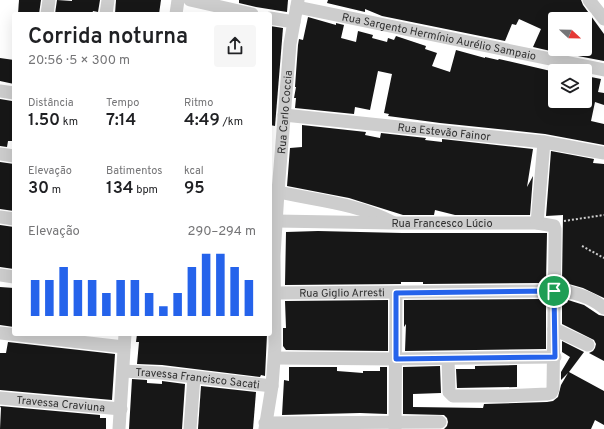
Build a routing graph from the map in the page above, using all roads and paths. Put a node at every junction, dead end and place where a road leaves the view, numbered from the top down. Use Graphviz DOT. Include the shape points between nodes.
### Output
graph roads {
  1 [pos="49,0"];
  2 [pos="108,0"];
  3 [pos="178,0"];
  4 [pos="190,0"];
  5 [pos="589,0"];
  6 [pos="298,4"];
  7 [pos="47,12"];
  8 [pos="106,12"];
  9 [pos="176,12"];
  10 [pos="243,12"];
  11 [pos="272,18"];
  12 [pos="604,19"];
  13 [pos="294,22"];
  14 [pos="604,70"];
  15 [pos="0,91"];
  16 [pos="12,93"];
  17 [pos="284,114"];
  18 [pos="544,142"];
  19 [pos="604,153"];
  20 [pos="0,154"];
  21 [pos="12,156"];
  22 [pos="274,191"];
  23 [pos="604,215"];
  24 [pos="0,218"];
  25 [pos="12,219"];
  26 [pos="276,221"];
  27 [pos="394,223"];
  28 [pos="537,223"];
  29 [pos="554,226"];
  30 [pos="582,246"];
  31 [pos="272,256"];
  32 [pos="604,258"];
  33 [pos="0,275"];
  34 [pos="12,277"];
  35 [pos="554,290"];
  36 [pos="274,293"];
  37 [pos="396,293"];
  38 [pos="604,308"];
  39 [pos="272,320"];
  40 [pos="554,329"];
  41 [pos="0,333"];
  42 [pos="12,334"];
  43 [pos="53,336"];
  44 [pos="124,340"];
  45 [pos="588,345"];
  46 [pos="555,357"];
  47 [pos="275,358"];
  48 [pos="396,359"];
  49 [pos="448,359"];
  50 [pos="123,371"];
  51 [pos="194,377"];
  52 [pos="272,386"];
  53 [pos="0,398"];
  54 [pos="121,409"];
  55 [pos="440,422"];
  56 [pos="265,426"];
  57 [pos="395,426"];
  58 [pos="119,429"];
  59 [pos="190,429"];
  1 -- 7 [label="street"];
  2 -- 8 [label="street"];
  3 -- 9 [label="street"];
  4 -- 10 [label="street"];
  5 -- 12 [label="street"];
  6 -- 13 [label="street, Rua Carlo Coccia"];
  6 -- 14 [label="street, Rua Sargento Hermínio Aurélio Sampaio"];
  11 -- 13 [label="street"];
  13 -- 17 [label="street, Rua Carlo Coccia"];
  15 -- 16 [label="street"];
  17 -- 18 [label="street, Rua Estevão Fainor"];
  17 -- 22 [label="street, Rua Carlo Coccia"];
  18 -- 19 [label="street, Rua Estevão Fainor"];
  18 -- 28 [label="street"];
  20 -- 21 [label="street"];
  22 -- 26 [label="street, Rua Carlo Coccia"];
  22 -- 27 [label="street" via="352,207"];
  23 -- 29 [label="path" via="555,222"];
  24 -- 25 [label="street"];
  26 -- 27 [label="street, Rua Francesco Lúcio"];
  26 -- 31 [label="street, Rua Carlo Coccia"];
  27 -- 28 [label="street, Rua Francesco Lúcio"];
  28 -- 29 [label="street, Rua Francesco Lúcio"];
  29 -- 35 [label="street"];
  30 -- 32 [label="path"];
  31 -- 36 [label="street, Rua Carlo Coccia"];
  33 -- 34 [label="street"];
  35 -- 37 [label="street, Rua Giglio Arresti"];
  35 -- 38 [label="street, Rua Giglio Arresti" via="583,296"];
  35 -- 40 [label="street"];
  36 -- 37 [label="street, Rua Giglio Arresti"];
  36 -- 39 [label="street, Rua Carlo Coccia"];
  37 -- 48 [label="street"];
  39 -- 47 [label="street, Rua Carlo Coccia"];
  40 -- 45 [label="street"];
  40 -- 46 [label="street"];
  41 -- 42 [label="street"];
  43 -- 44 [label="street"];
  44 -- 50 [label="street"];
  46 -- 49 [label="street"];
  46 -- 49 [label="street" via="551,393 504,396 453,396 448,386"];
  47 -- 48 [label="street"];
  47 -- 52 [label="street, Rua Carlo Coccia"];
  48 -- 49 [label="street"];
  48 -- 57 [label="street"];
  50 -- 51 [label="street, Travessa Francisco Sacati"];
  50 -- 54 [label="street"];
  51 -- 52 [label="street, Travessa Francisco Sacati"];
  51 -- 59 [label="street"];
  52 -- 56 [label="street, Rua Carlo Coccia"];
  53 -- 54 [label="street, Travessa Craviuna"];
  54 -- 58 [label="street"];
  55 -- 57 [label="street"];
  56 -- 57 [label="street"];
}
